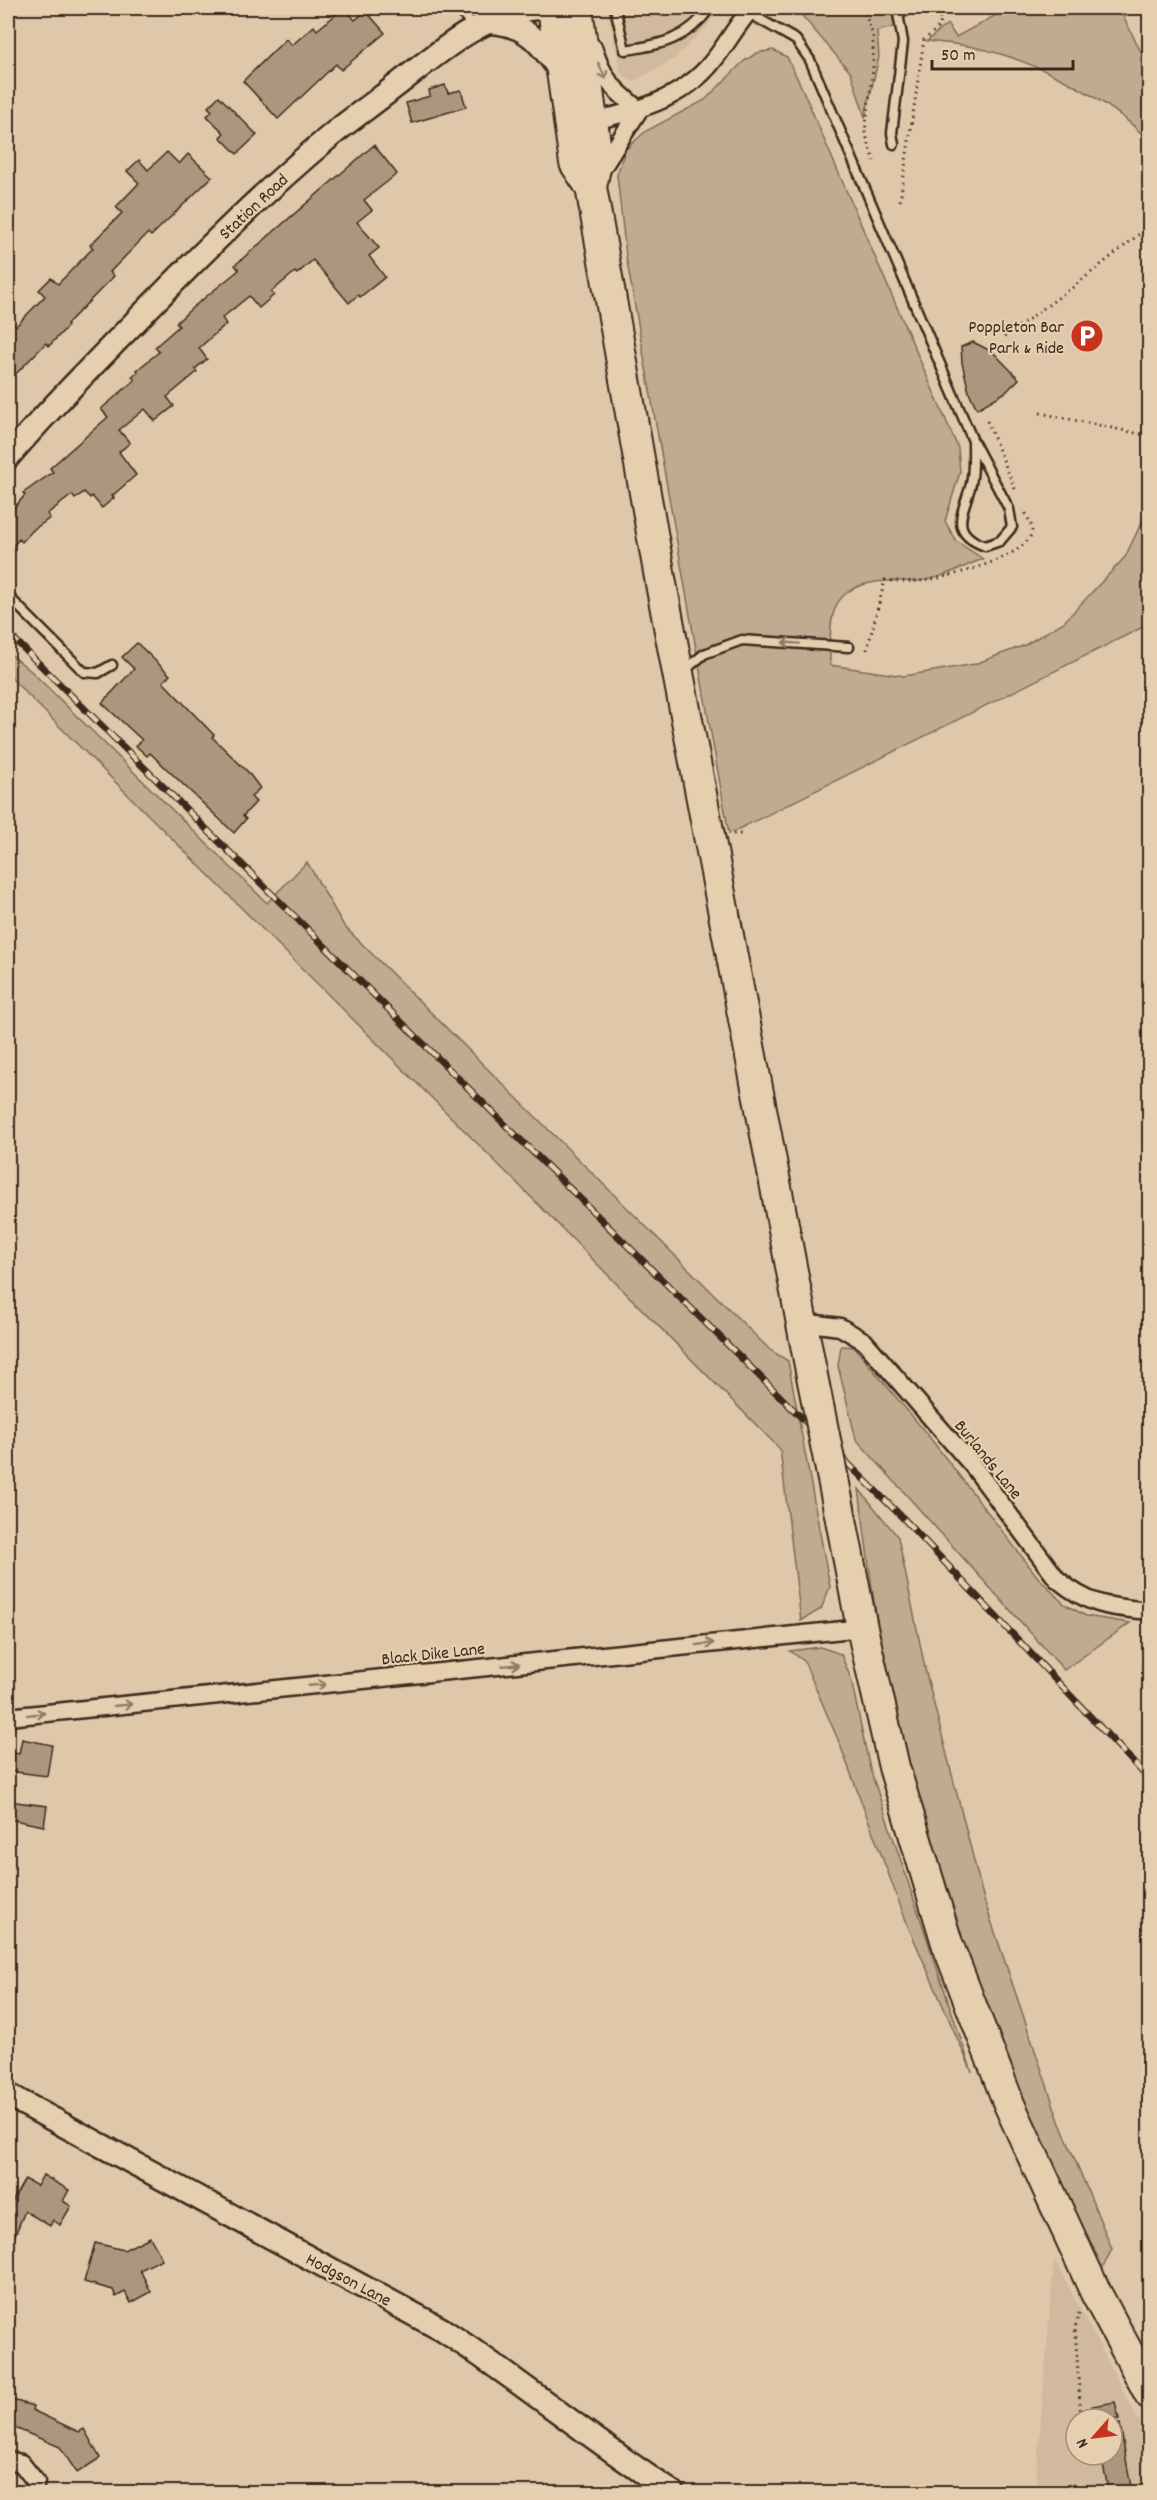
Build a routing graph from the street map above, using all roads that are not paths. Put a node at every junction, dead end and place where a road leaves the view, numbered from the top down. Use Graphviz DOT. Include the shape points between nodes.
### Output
graph roads {
  1 [pos="459,8"];
  2 [pos="537,8"];
  3 [pos="553,8"];
  4 [pos="615,8"];
  5 [pos="710,8"];
  6 [pos="911,8"];
  7 [pos="750,10"];
  8 [pos="898,10"];
  9 [pos="578,14"];
  10 [pos="489,20"];
  11 [pos="561,72"];
  12 [pos="639,110"];
  13 [pos="580,124"];
  14 [pos="894,144"];
  15 [pos="591,187"];
  16 [pos="974,441"];
  17 [pos="8,457"];
  18 [pos="8,596"];
  19 [pos="849,647"];
  20 [pos="112,665"];
  21 [pos="678,676"];
  22 [pos="802,1322"];
  23 [pos="1149,1611"];
  24 [pos="862,1628"];
  25 [pos="8,1717"];
  26 [pos="8,2095"];
  27 [pos="1149,2394"];
  28 [pos="8,2460"];
  29 [pos="33,2493"];
  30 [pos="672,2493"];
  1 -- 10 [label="lane"];
  2 -- 10 [label="street, Station Road"];
  3 -- 11 [label="highway"];
  4 -- 5 [label="lane" via="625,50 653,46 692,30"];
  6 -- 8 [label="lane"];
  7 -- 12 [label="street" via="696,79"];
  7 -- 16 [label="lane" via="796,40 810,60"];
  8 -- 14 [label="lane" via="903,42"];
  9 -- 12 [label="street, one-way" via="604,78"];
  9 -- 13 [label="highway"];
  10 -- 11 [label="street" via="530,33"];
  10 -- 17 [label="street, Station Road" via="441,51 271,188 91,367"];
  11 -- 13 [label="highway"];
  12 -- 13 [label="street"];
  12 -- 15 [label="street"];
  13 -- 15 [label="highway" via="597,158"];
  15 -- 21 [label="highway"];
  16 -- 16 [label="lane" via="1008,509 1012,527 1000,541 985,546 973,542 962,529 960,513 971,485"];
  18 -- 20 [label="lane" via="84,672 98,673"];
  19 -- 21 [label="lane, one-way" via="742,640 704,654"];
  21 -- 22 [label="highway"];
  22 -- 23 [label="street, Burlands Lane" via="840,1327 864,1341 973,1466 1057,1579 1074,1593 1105,1607"];
  22 -- 24 [label="highway, bridge"];
  25 -- 24 [label="street, Black Dike Lane, one-way"];
  24 -- 27 [label="highway" via="894,1767 946,1943 1009,2104 1096,2293"];
  26 -- 30 [label="street, Hodgson Lane" via="441,2329 500,2367"];
  28 -- 29 [label="street" via="21,2463 36,2482"];
}
